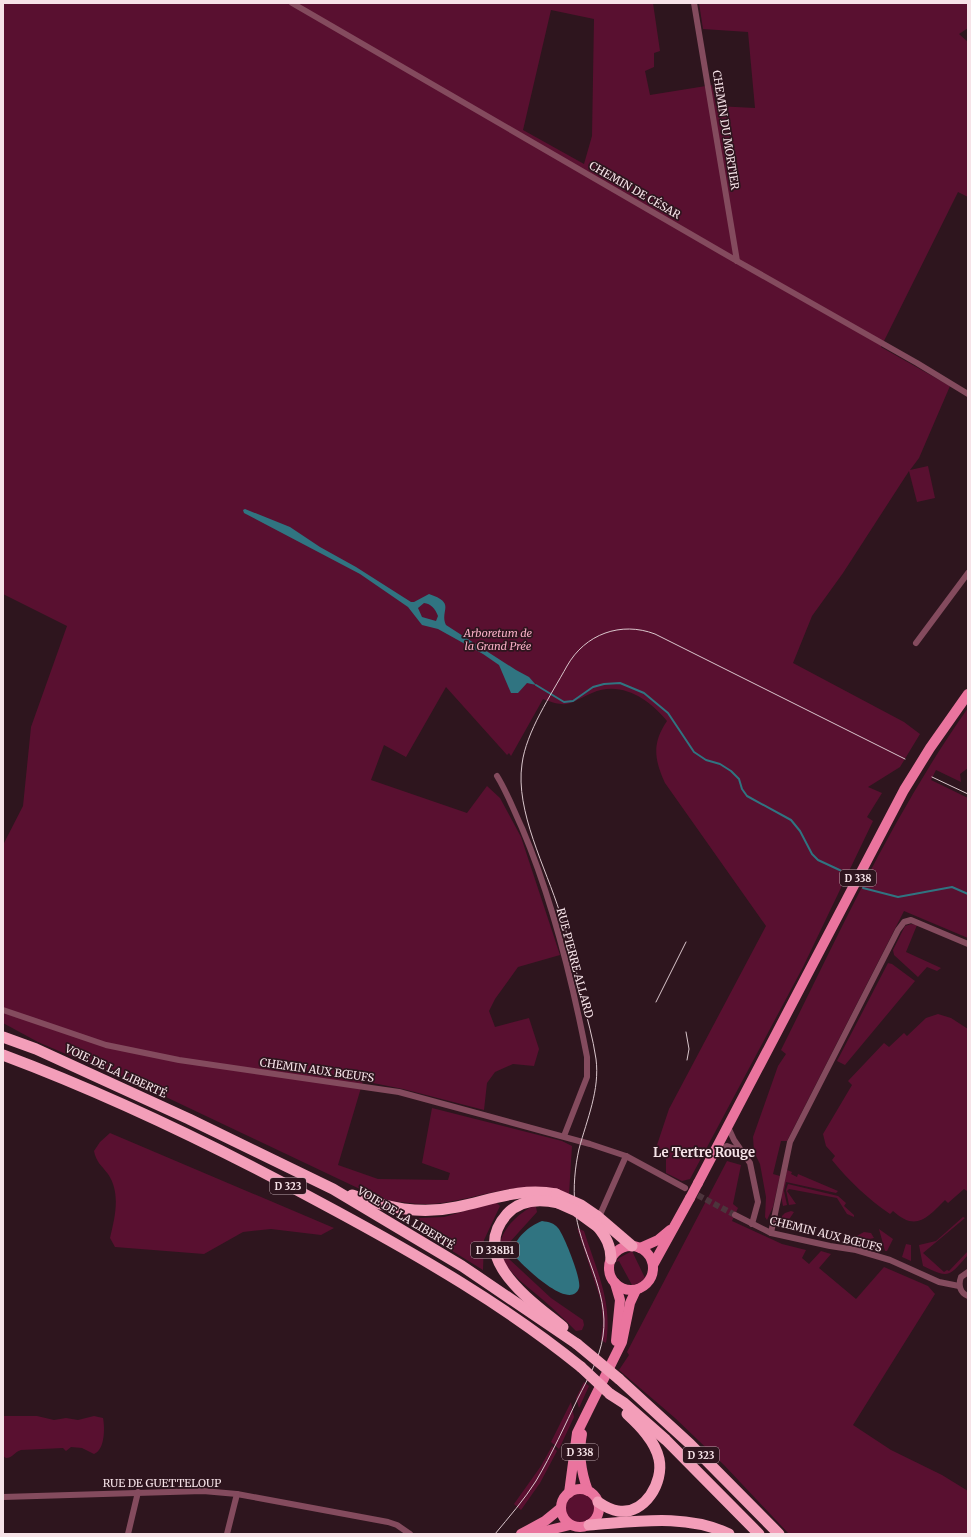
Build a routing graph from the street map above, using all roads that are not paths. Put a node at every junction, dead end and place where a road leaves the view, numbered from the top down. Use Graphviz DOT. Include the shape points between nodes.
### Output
graph roads {
  1 [pos="292,3"];
  2 [pos="694,3"];
  3 [pos="737,261"];
  4 [pos="968,394"];
  5 [pos="968,573"];
  6 [pos="916,642"];
  7 [pos="968,694"];
  8 [pos="497,776"];
  9 [pos="968,944"];
  10 [pos="3,1010"];
  11 [pos="3,1037"];
  12 [pos="3,1055"];
  13 [pos="728,1126"];
  14 [pos="564,1136"];
  15 [pos="715,1151"];
  16 [pos="743,1152"];
  17 [pos="626,1156"];
  18 [pos="685,1188"];
  19 [pos="332,1189"];
  20 [pos="557,1199"];
  21 [pos="734,1215"];
  22 [pos="598,1220"];
  23 [pos="752,1224"];
  24 [pos="674,1226"];
  25 [pos="771,1233"];
  26 [pos="636,1247"];
  27 [pos="611,1259"];
  28 [pos="653,1265"];
  29 [pos="968,1272"];
  30 [pos="615,1283"];
  31 [pos="959,1286"];
  32 [pos="636,1290"];
  33 [pos="968,1296"];
  34 [pos="577,1344"];
  35 [pos="615,1355"];
  36 [pos="610,1394"];
  37 [pos="587,1412"];
  38 [pos="588,1491"];
  39 [pos="138,1492"];
  40 [pos="569,1493"];
  41 [pos="237,1494"];
  42 [pos="3,1497"];
  43 [pos="598,1502"];
  44 [pos="561,1508"];
  45 [pos="570,1525"];
  46 [pos="589,1525"];
  47 [pos="128,1534"];
  48 [pos="227,1534"];
  49 [pos="410,1534"];
  50 [pos="521,1534"];
  51 [pos="533,1534"];
  52 [pos="729,1534"];
  53 [pos="760,1534"];
  54 [pos="779,1534"];
  1 -- 3 [label="street, CHEMIN DE CÉSAR"];
  2 -- 3 [label="street, CHEMIN DU MORTIER"];
  3 -- 4 [label="street, CHEMIN DE CÉSAR"];
  5 -- 6 [label="street"];
  7 -- 13 [label="main road, D 338" via="934,742 898,802"];
  8 -- 14 [label="street, RUE PIERRE ALLARD" via="531,850 560,935 588,1057 587,1077"];
  9 -- 25 [label="street" via="911,920 904,922 898,930 790,1142"];
  10 -- 14 [label="street, CHEMIN AUX BŒUFS" via="106,1045 179,1060 399,1092"];
  11 -- 19 [label="highway, VOIE DE LA LIBERTÉ / D 323" via="36,1049 189,1119"];
  12 -- 36 [label="highway, D 323, bridge" via="133,1109 234,1157 412,1253 557,1348"];
  13 -- 15 [label="main road, D 338"];
  13 -- 16 [label="street"];
  14 -- 17 [label="street, CHEMIN AUX BŒUFS"];
  15 -- 16 [label="street" via="727,1146"];
  15 -- 24 [label="main road, D 338, bridge"];
  16 -- 23 [label="street" via="750,1163 758,1202"];
  17 -- 18 [label="street, CHEMIN AUX BŒUFS"];
  17 -- 22 [label="street"];
  19 -- 20 [label="highway" via="394,1209 419,1211 458,1207 516,1193 536,1191"];
  19 -- 34 [label="highway, VOIE DE LA LIBERTÉ / D 323" via="462,1266"];
  20 -- 22 [label="highway, bridge" via="581,1205"];
  20 -- 34 [label="highway, D 338B1" via="524,1203 511,1210 500,1225 495,1249 497,1259 508,1279 563,1327"];
  21 -- 23 [label="street, CHEMIN AUX BŒUFS"];
  22 -- 26 [label="highway"];
  22 -- 27 [label="highway" via="610,1246"];
  23 -- 25 [label="street, CHEMIN AUX BŒUFS"];
  24 -- 26 [label="main road, D 338" via="658,1240"];
  24 -- 28 [label="main road, D 338"];
  25 -- 31 [label="street, CHEMIN AUX BŒUFS" via="856,1250 890,1260 939,1282"];
  26 -- 27 [label="main road" via="620,1249"];
  26 -- 28 [label="main road" via="649,1255"];
  27 -- 30 [label="main road" via="610,1272"];
  28 -- 32 [label="main road" via="650,1281"];
  29 -- 31 [label="street" via="960,1277"];
  30 -- 32 [label="main road" via="625,1290"];
  30 -- 35 [label="main road, D 338" via="620,1300"];
  31 -- 33 [label="street"];
  32 -- 35 [label="main road, D 338" via="630,1303 622,1342"];
  34 -- 54 [label="highway, VOIE DE LA LIBERTÉ / D 323, bridge" via="701,1455"];
  35 -- 37 [label="main road, D 338"];
  36 -- 43 [label="highway" via="653,1444 659,1460 659,1475 656,1487 648,1499 631,1510 612,1510"];
  36 -- 53 [label="highway, D 323" via="666,1440"];
  37 -- 38 [label="main road, D 338" via="580,1451 582,1473"];
  37 -- 40 [label="main road, D 338" via="574,1443"];
  38 -- 40 [label="main road" via="578,1489"];
  38 -- 43 [label="main road"];
  39 -- 41 [label="street, RUE DE GUETTELOUP" via="203,1491"];
  39 -- 42 [label="street, RUE DE GUETTELOUP"];
  39 -- 47 [label="street"];
  40 -- 44 [label="main road"];
  41 -- 48 [label="street"];
  41 -- 49 [label="street, RUE DE GUETTELOUP" via="388,1522 398,1525"];
  43 -- 46 [label="main road" via="599,1514"];
  44 -- 45 [label="main road" via="563,1517"];
  44 -- 50 [label="main road" via="545,1521"];
  45 -- 46 [label="main road" via="580,1528"];
  45 -- 51 [label="main road"];
  46 -- 52 [label="highway" via="637,1521 682,1522 714,1528"];
}
